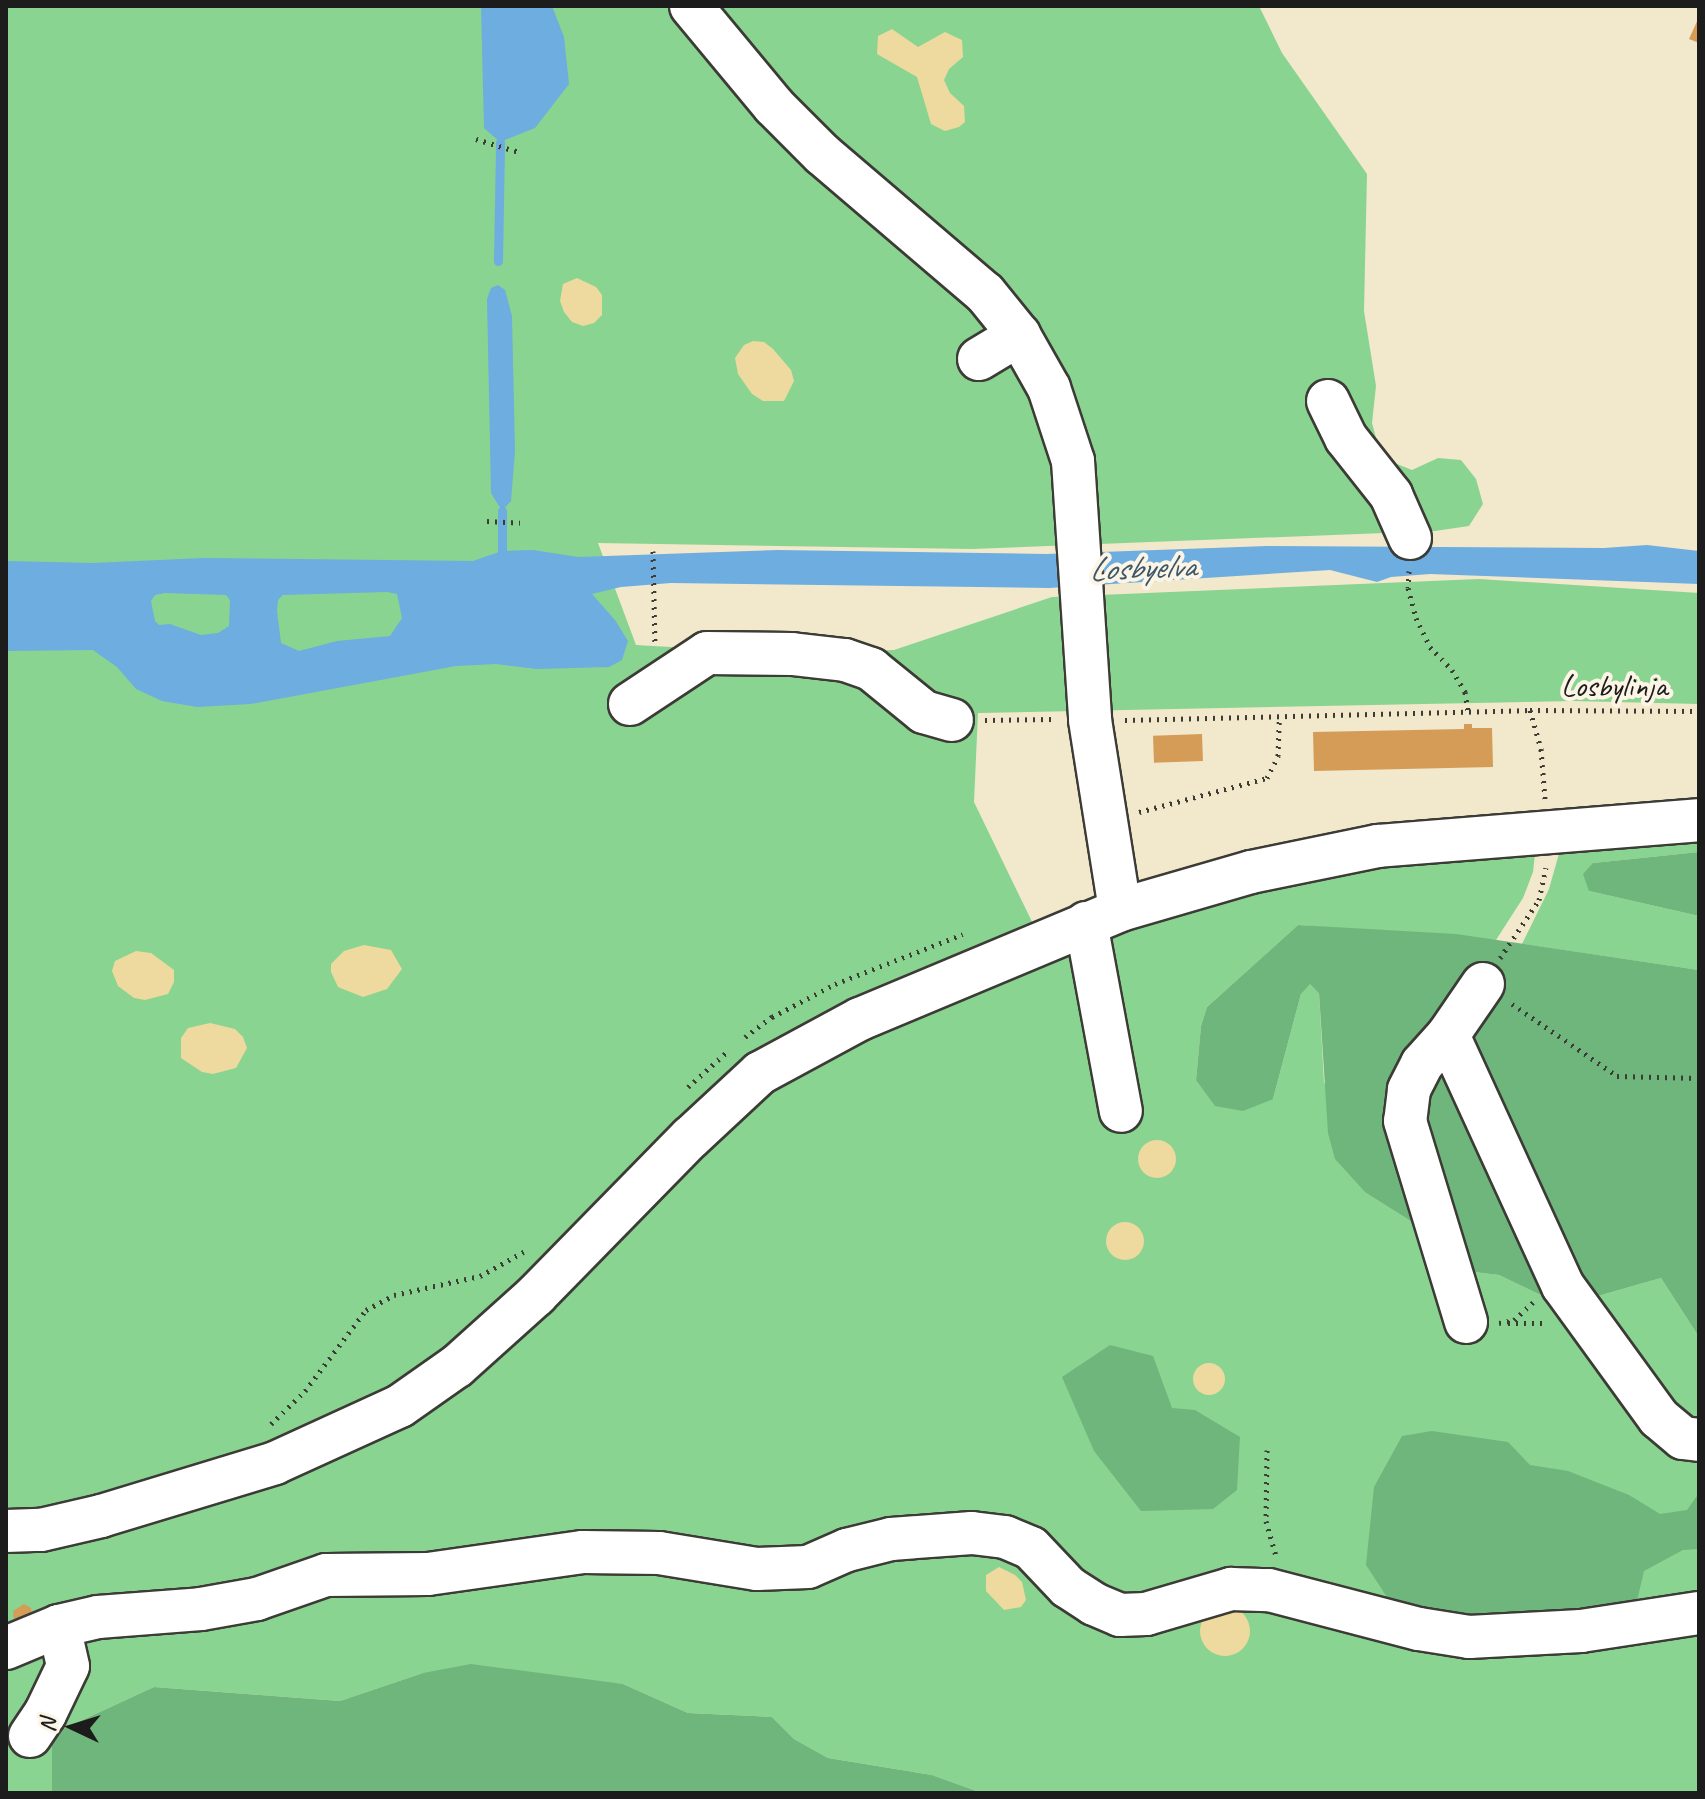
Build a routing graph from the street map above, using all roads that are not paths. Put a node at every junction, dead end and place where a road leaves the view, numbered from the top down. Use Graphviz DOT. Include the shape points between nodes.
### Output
graph roads {
  1 [pos="691,6"];
  2 [pos="1019,335"];
  3 [pos="979,359"];
  4 [pos="1328,401"];
  5 [pos="1410,538"];
  6 [pos="644,695"];
  7 [pos="952,720"];
  8 [pos="1699,820"];
  9 [pos="1103,916"];
  10 [pos="1483,984"];
  11 [pos="1448,1035"];
  12 [pos="1121,1111"];
  13 [pos="1466,1322"];
  14 [pos="1699,1440"];
  15 [pos="6,1531"];
  16 [pos="1699,1613"];
  17 [pos="59,1626"];
  18 [pos="6,1648"];
  19 [pos="30,1736"];
  1 -- 2 [label="street" via="774,106 822,154 985,293"];
  2 -- 3 [label="street"];
  2 -- 9 [label="street" via="1042,373 1073,461 1090,720 1103,822"];
  4 -- 5 [label="street" via="1346,438 1391,495"];
  6 -- 7 [label="street" via="707,653 792,654 871,669 924,712"];
  8 -- 9 [label="street" via="1378,846 1251,872"];
  9 -- 12 [label="street"];
  9 -- 15 [label="street" via="860,1019 760,1073 536,1295 457,1366 400,1406 275,1463 101,1516 41,1530"];
  10 -- 11 [label="street"];
  11 -- 13 [label="street" via="1422,1064 1409,1090 1405,1121"];
  11 -- 14 [label="street" via="1557,1274 1659,1418 1683,1438"];
  16 -- 17 [label="street" via="1581,1631 1469,1637 1289,1595 1231,1589 1146,1614 1120,1615 1068,1587 1031,1548 1005,1537 915,1535 847,1550 808,1567 757,1569 659,1553 583,1552 428,1574 326,1575 257,1599"];
  17 -- 18 [label="street"];
  17 -- 19 [label="street" via="68,1666"];
}
